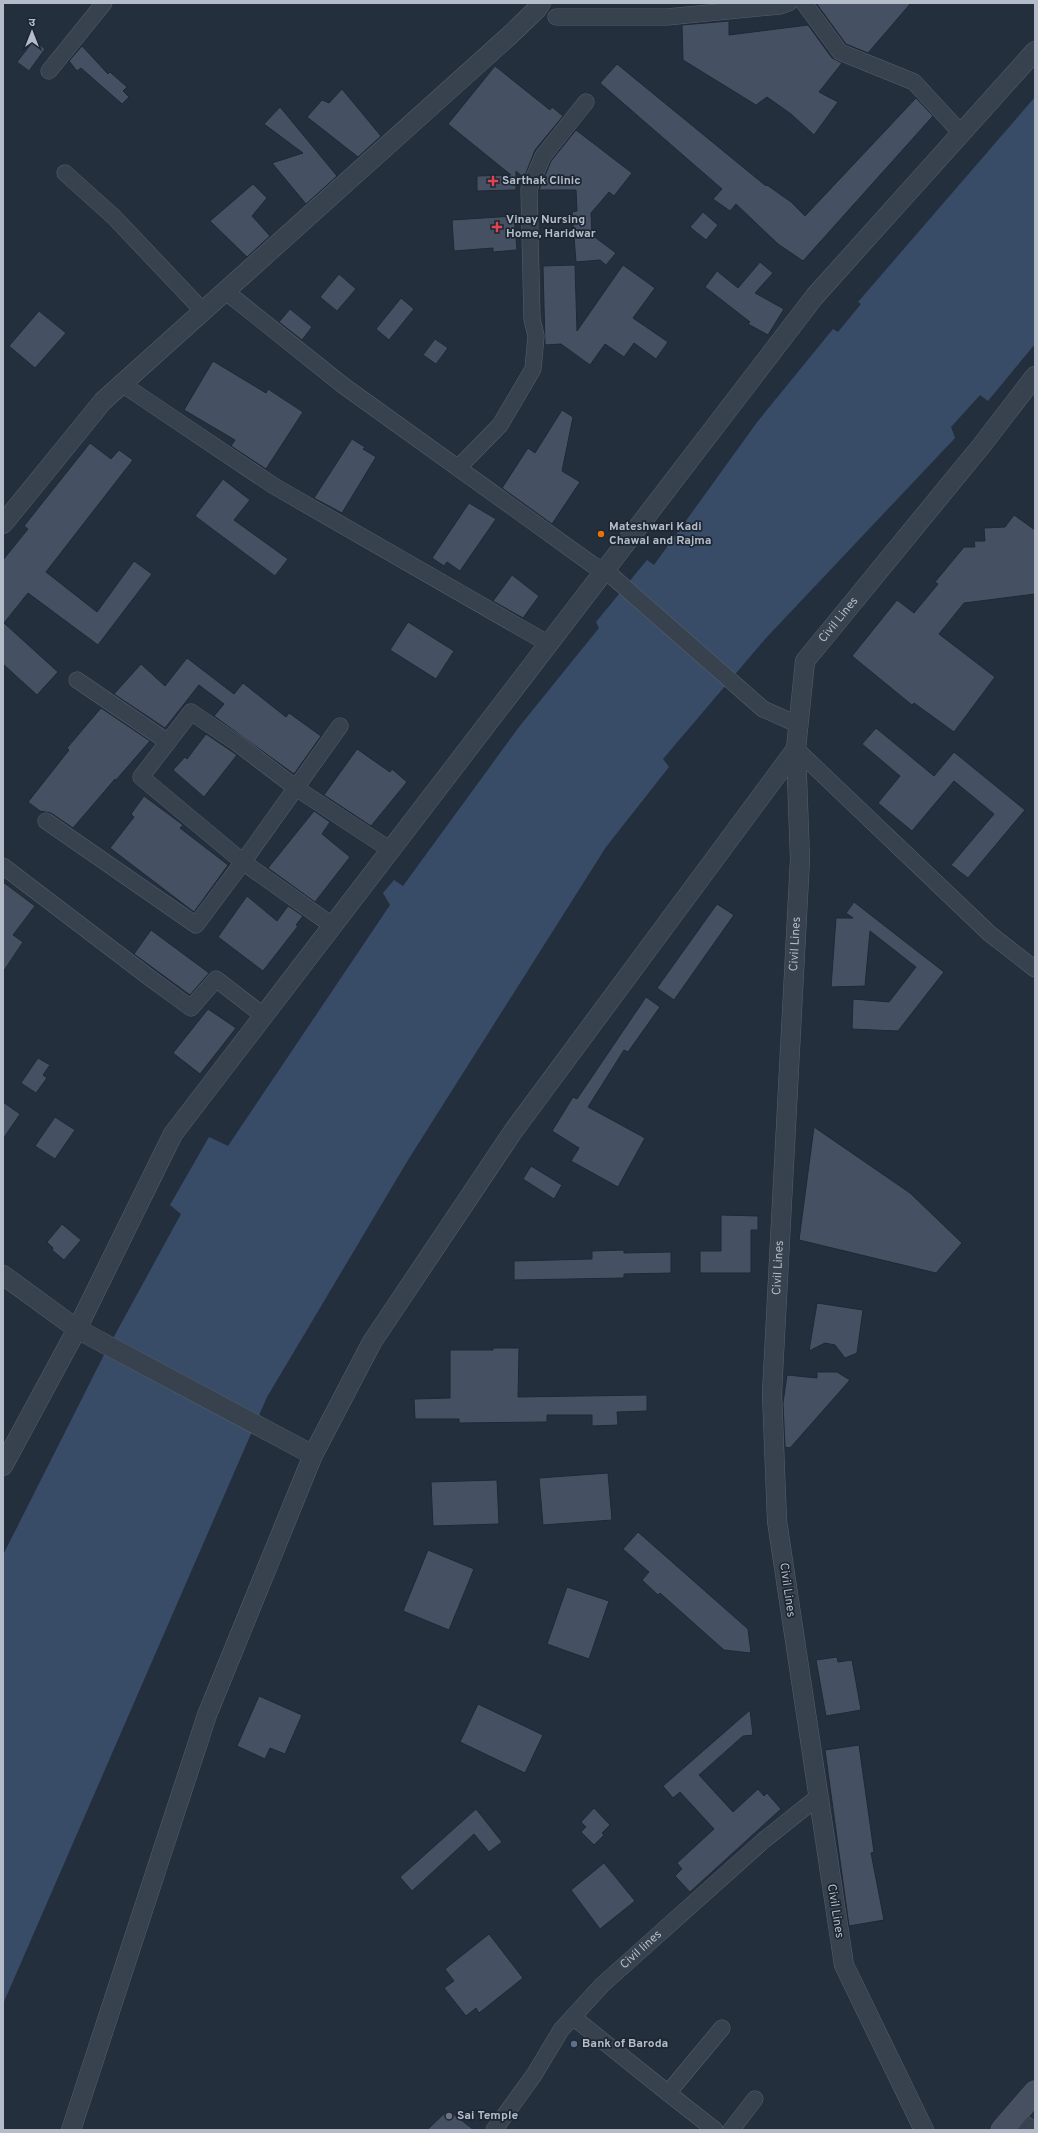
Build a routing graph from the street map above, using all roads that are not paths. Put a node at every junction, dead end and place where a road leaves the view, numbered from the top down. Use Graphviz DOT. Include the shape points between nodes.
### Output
graph roads {
  1 [pos="104,3"];
  2 [pos="541,3"];
  3 [pos="789,3"];
  4 [pos="804,3"];
  5 [pos="556,17"];
  6 [pos="1035,51"];
  7 [pos="50,71"];
  8 [pos="586,102"];
  9 [pos="961,133"];
  10 [pos="65,173"];
  11 [pos="225,291"];
  12 [pos="203,311"];
  13 [pos="1035,376"];
  14 [pos="122,384"];
  15 [pos="458,468"];
  16 [pos="3,524"];
  17 [pos="611,575"];
  18 [pos="549,644"];
  19 [pos="77,680"];
  20 [pos="799,725"];
  21 [pos="340,726"];
  22 [pos="168,742"];
  23 [pos="796,748"];
  24 [pos="296,788"];
  25 [pos="46,821"];
  26 [pos="383,845"];
  27 [pos="243,862"];
  28 [pos="3,866"];
  29 [pos="333,926"];
  30 [pos="1035,970"];
  31 [pos="264,1016"];
  32 [pos="3,1275"];
  33 [pos="77,1329"];
  34 [pos="313,1455"];
  35 [pos="3,1466"];
  36 [pos="818,1797"];
  37 [pos="573,2017"];
  38 [pos="722,2028"];
  39 [pos="1035,2092"];
  40 [pos="668,2093"];
  41 [pos="755,2099"];
  42 [pos="1008,2123"];
  43 [pos="71,2130"];
  44 [pos="494,2130"];
  45 [pos="715,2130"];
  46 [pos="731,2130"];
  47 [pos="924,2130"];
  48 [pos="1034,2130"];
  1 -- 7 [label="street"];
  2 -- 11 [label="street" via="509,36"];
  3 -- 5 [label="street" via="667,17"];
  4 -- 9 [label="street" via="840,52 914,82"];
  6 -- 9 [label="street"];
  8 -- 15 [label="street" via="543,156 529,189 532,319 536,336 533,369 500,425"];
  9 -- 17 [label="street" via="815,296"];
  10 -- 12 [label="street" via="114,217"];
  11 -- 12 [label="street"];
  11 -- 15 [label="street" via="344,386"];
  12 -- 14 [label="street"];
  13 -- 20 [label="street, Civil Lines" via="982,445 805,661"];
  14 -- 16 [label="street" via="103,401"];
  14 -- 18 [label="street" via="274,486"];
  15 -- 17 [label="street" via="593,565"];
  17 -- 18 [label="street"];
  17 -- 20 [label="street" via="763,709"];
  18 -- 29 [label="street"];
  19 -- 22 [label="street"];
  20 -- 23 [label="street, Civil Lines"];
  21 -- 24 [label="street"];
  22 -- 24 [label="street" via="191,712"];
  22 -- 27 [label="street" via="141,777"];
  23 -- 30 [label="street" via="990,934"];
  23 -- 34 [label="street" via="514,1130 372,1342"];
  23 -- 36 [label="street, Civil Lines" via="800,859 772,1393 777,1521"];
  24 -- 26 [label="street"];
  24 -- 27 [label="street"];
  25 -- 27 [label="street" via="196,925"];
  27 -- 29 [label="street"];
  28 -- 31 [label="street" via="191,1008 216,979"];
  29 -- 31 [label="street"];
  31 -- 33 [label="street" via="173,1134"];
  32 -- 33 [label="street"];
  33 -- 34 [label="street"];
  33 -- 35 [label="street"];
  34 -- 43 [label="street" via="207,1716"];
  36 -- 37 [label="street, Civil lines" via="764,1840 602,1985"];
  36 -- 47 [label="street, Civil Lines" via="844,1965"];
  37 -- 40 [label="street"];
  37 -- 44 [label="street, Civil lines" via="560,2030 534,2075"];
  38 -- 40 [label="street"];
  39 -- 42 [label="main road"];
  40 -- 45 [label="street"];
  41 -- 46 [label="street"];
  42 -- 48 [label="street"];
}
